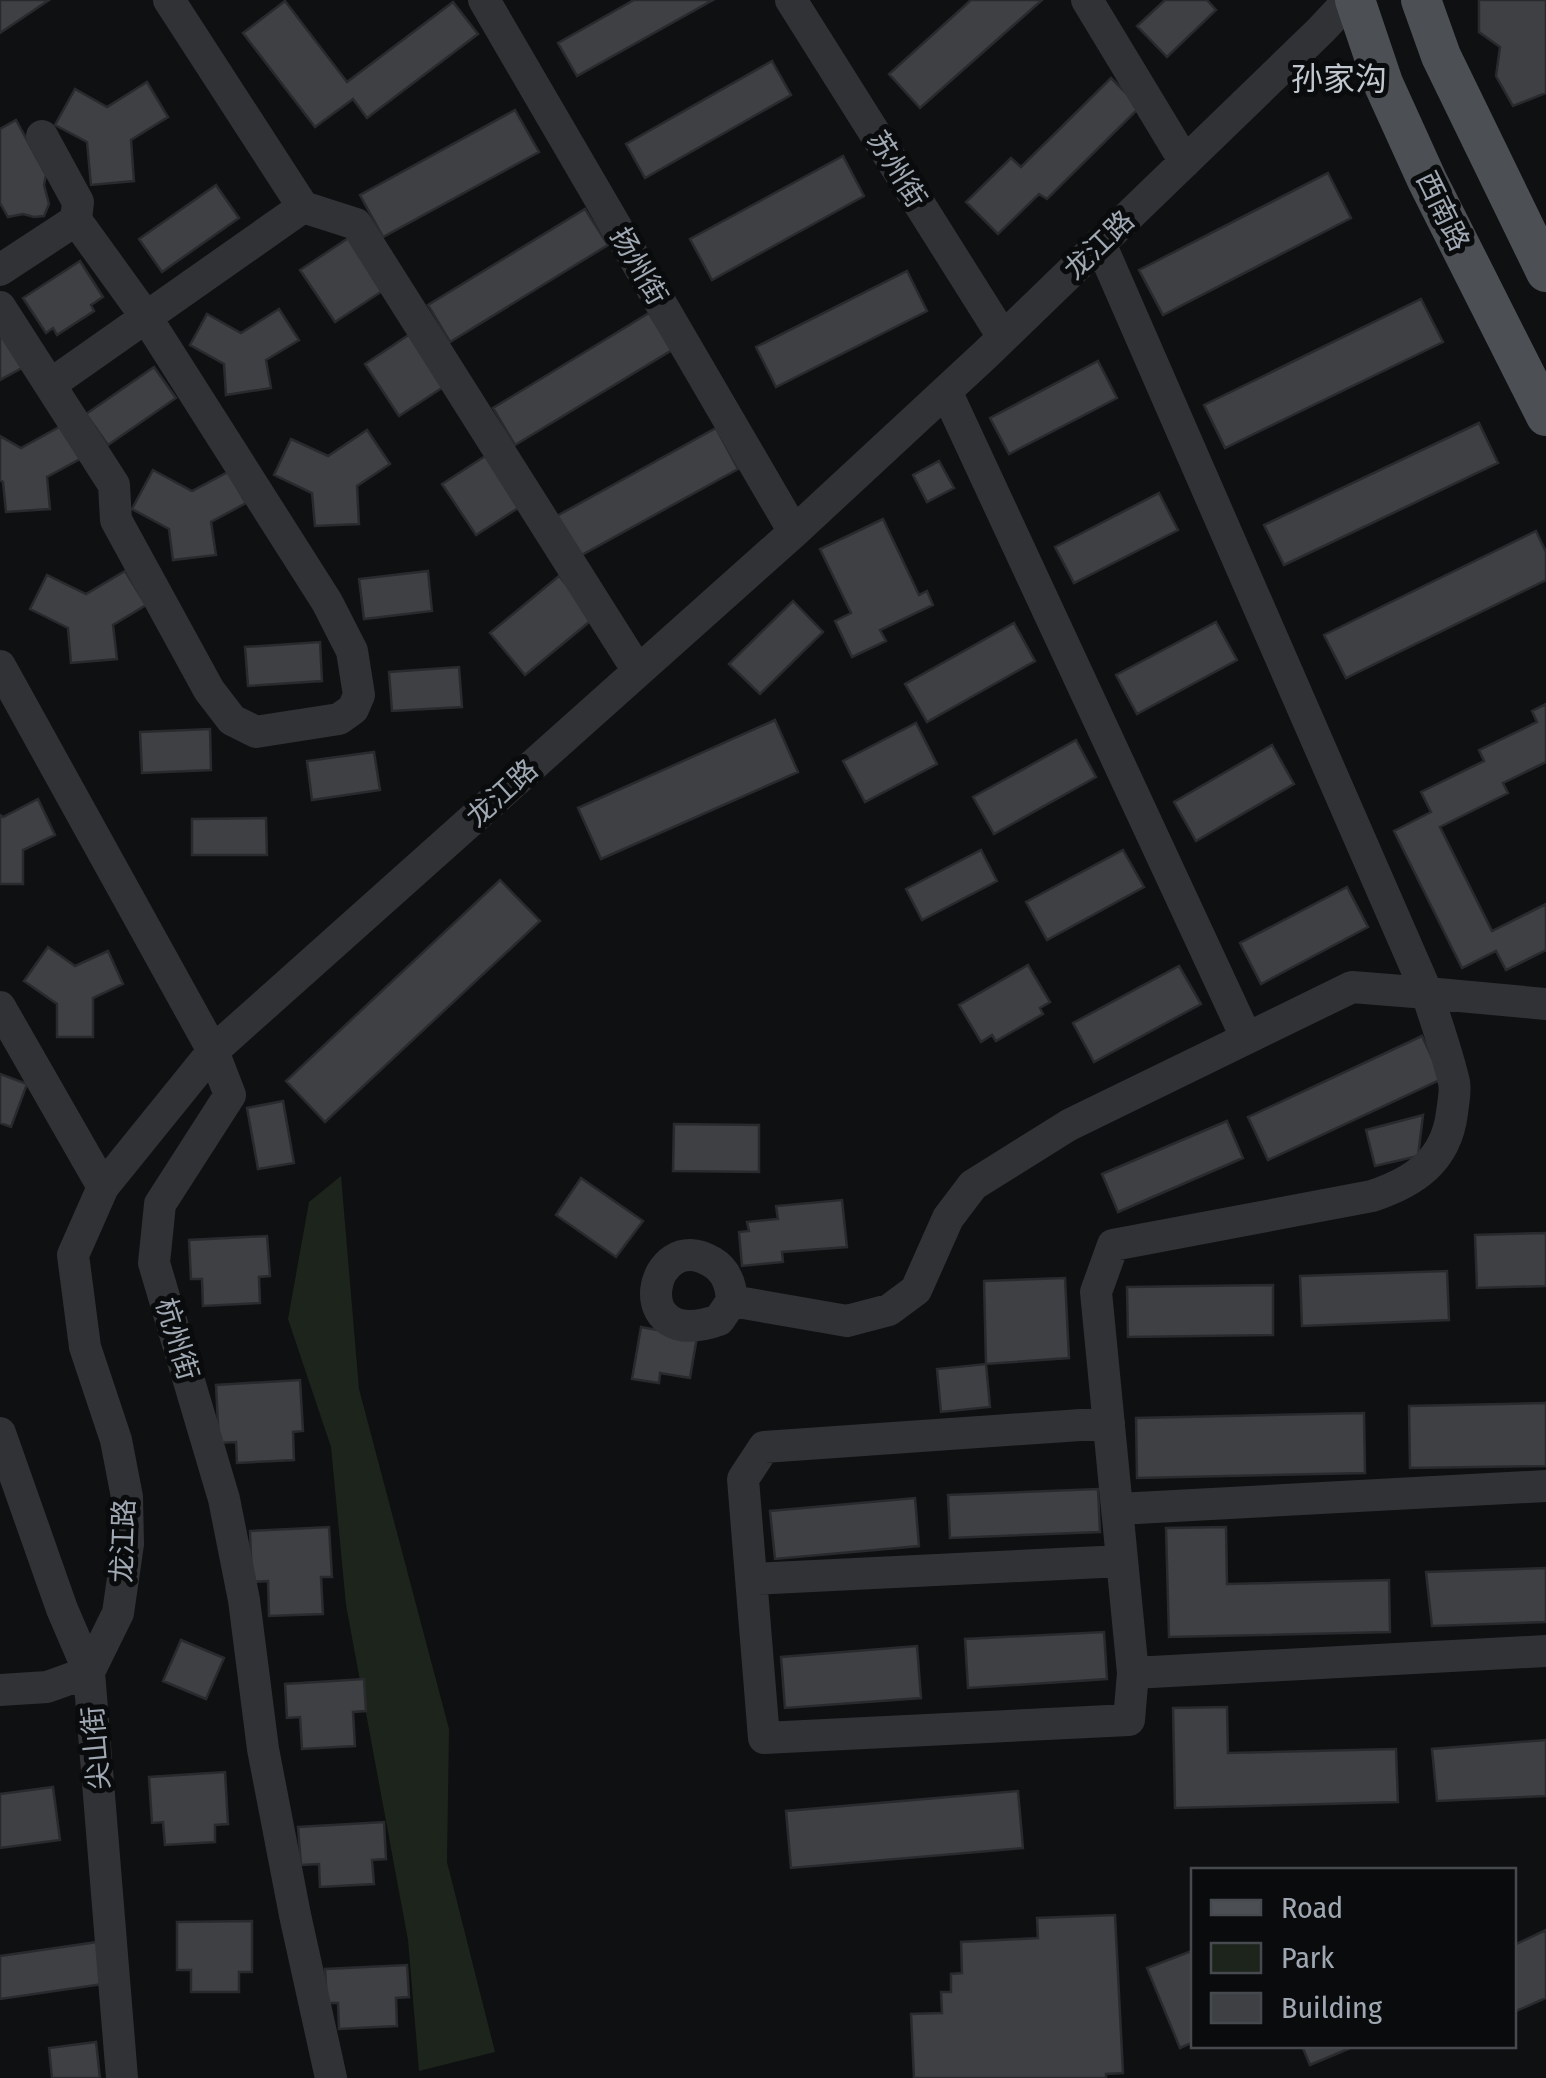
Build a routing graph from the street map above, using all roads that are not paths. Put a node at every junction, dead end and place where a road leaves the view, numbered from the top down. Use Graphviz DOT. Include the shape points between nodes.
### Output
graph roads {
  1 [pos="169,0"];
  2 [pos="484,0"];
  3 [pos="790,0"];
  4 [pos="1087,0"];
  5 [pos="1352,0"];
  6 [pos="1421,0"];
  7 [pos="42,136"];
  8 [pos="1185,162"];
  9 [pos="302,207"];
  10 [pos="76,220"];
  11 [pos="1100,243"];
  12 [pos="0,270"];
  13 [pos="1546,272"];
  14 [pos="0,307"];
  15 [pos="146,317"];
  16 [pos="1002,337"];
  17 [pos="52,384"];
  18 [pos="946,391"];
  19 [pos="1546,416"];
  20 [pos="794,532"];
  21 [pos="0,666"];
  22 [pos="638,671"];
  23 [pos="1427,993"];
  24 [pos="1546,1004"];
  25 [pos="0,1007"];
  26 [pos="1246,1037"];
  27 [pos="214,1051"];
  28 [pos="103,1187"];
  29 [pos="732,1302"];
  30 [pos="1109,1424"];
  31 [pos="0,1433"];
  32 [pos="1546,1486"];
  33 [pos="1118,1510"];
  34 [pos="1122,1560"];
  35 [pos="750,1579"];
  36 [pos="1546,1651"];
  37 [pos="90,1672"];
  38 [pos="1133,1673"];
  39 [pos="0,1690"];
  40 [pos="122,2078"];
  41 [pos="331,2078"];
  1 -- 9 [label="street"];
  2 -- 20 [label="street, 扬州街"];
  3 -- 16 [label="street, 苏州街"];
  4 -- 8 [label="street"];
  5 -- 8 [label="street, 龙江路"];
  5 -- 19 [label="main road, 西南路" via="1420,164"];
  6 -- 13 [label="main road" via="1441,56"];
  7 -- 10 [label="street" via="78,202"];
  8 -- 11 [label="street, 龙江路"];
  9 -- 15 [label="street"];
  9 -- 22 [label="street" via="356,224"];
  10 -- 12 [label="street"];
  10 -- 15 [label="street"];
  11 -- 16 [label="street, 龙江路"];
  11 -- 23 [label="street"];
  14 -- 17 [label="street"];
  15 -- 17 [label="street"];
  15 -- 17 [label="street" via="327,602 352,652 359,695 353,710 339,719 256,732 232,720 116,520 114,485"];
  16 -- 18 [label="street, 龙江路"];
  18 -- 20 [label="street, 龙江路"];
  18 -- 26 [label="street"];
  20 -- 22 [label="street, 龙江路"];
  21 -- 27 [label="street, 杭州街"];
  22 -- 27 [label="street, 龙江路"];
  23 -- 24 [label="street"];
  23 -- 26 [label="street" via="1352,987"];
  23 -- 30 [label="street" via="1455,1086 1442,1148 1427,1169 1372,1196 1113,1245 1096,1292"];
  25 -- 28 [label="street"];
  26 -- 29 [label="street" via="1069,1125 973,1185 948,1218 916,1290 888,1310 847,1320"];
  27 -- 28 [label="street, 龙江路"];
  27 -- 41 [label="street, 杭州街" via="230,1096 160,1204 154,1263 224,1499 263,1749"];
  28 -- 37 [label="street, 龙江路" via="73,1255 86,1348 128,1497 128,1544 118,1613"];
  30 -- 33 [label="street"];
  30 -- 35 [label="street" via="764,1447 742,1479"];
  31 -- 37 [label="street, 尖山街"];
  32 -- 33 [label="street"];
  33 -- 34 [label="street"];
  34 -- 35 [label="street"];
  34 -- 38 [label="street"];
  35 -- 38 [label="street" via="764,1738 1129,1720"];
  36 -- 38 [label="street"];
  37 -- 39 [label="street" via="47,1687"];
  37 -- 40 [label="street, 尖山街"];
}
